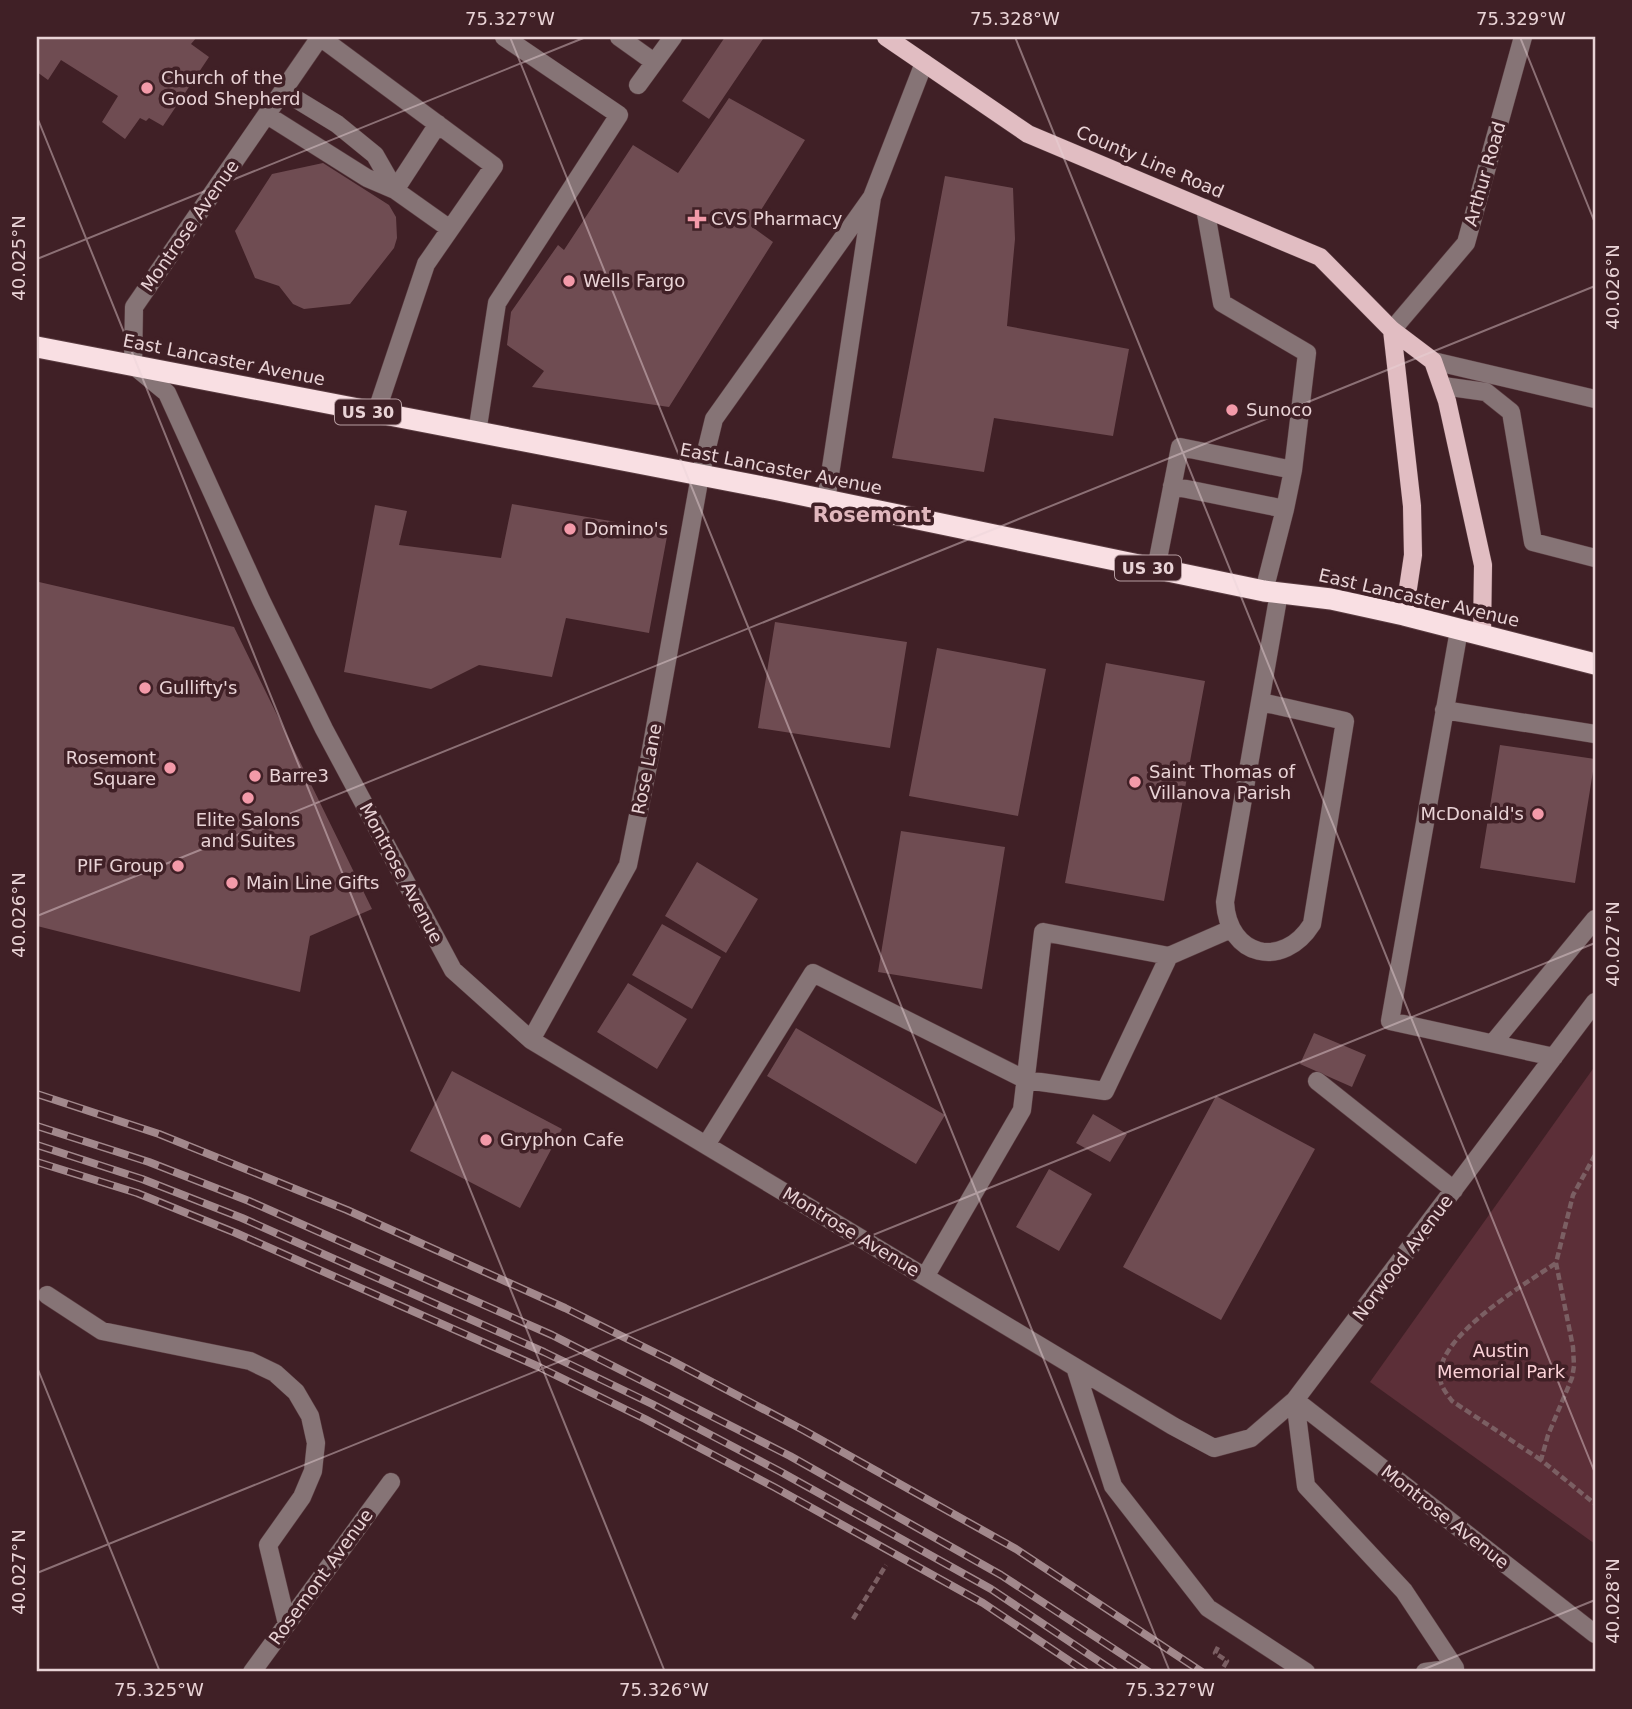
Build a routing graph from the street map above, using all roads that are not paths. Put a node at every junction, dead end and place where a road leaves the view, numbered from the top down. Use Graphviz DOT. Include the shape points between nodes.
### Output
graph roads {
  1 [pos="320,37"];
  2 [pos="504,37"];
  3 [pos="619,37"];
  4 [pos="673,37"];
  5 [pos="886,37"];
  6 [pos="1523,37"];
  7 [pos="654,62"];
  8 [pos="924,63"];
  9 [pos="638,85"];
  10 [pos="283,91"];
  11 [pos="267,114"];
  12 [pos="438,124"];
  13 [pos="395,190"];
  14 [pos="872,197"];
  15 [pos="1205,208"];
  16 [pos="450,229"];
  17 [pos="1392,330"];
  18 [pos="37,347"];
  19 [pos="1433,361"];
  20 [pos="133,365"];
  21 [pos="1443,386"];
  22 [pos="1595,399"];
  23 [pos="376,414"];
  24 [pos="477,433"];
  25 [pos="1293,470"];
  26 [pos="700,476"];
  27 [pos="1172,486"];
  28 [pos="826,501"];
  29 [pos="1285,509"];
  30 [pos="1595,558"];
  31 [pos="1156,569"];
  32 [pos="1272,592"];
  33 [pos="1404,615"];
  34 [pos="1458,630"];
  35 [pos="1482,635"];
  36 [pos="1595,664"];
  37 [pos="1261,702"];
  38 [pos="1444,710"];
  39 [pos="1595,734"];
  40 [pos="1595,919"];
  41 [pos="1231,929"];
  42 [pos="1169,956"];
  43 [pos="1595,1002"];
  44 [pos="531,1040"];
  45 [pos="1493,1043"];
  46 [pos="1554,1056"];
  47 [pos="1026,1080"];
  48 [pos="1318,1081"];
  49 [pos="706,1145"];
  50 [pos="1454,1190"];
  51 [pos="925,1277"];
  52 [pos="47,1295"];
  53 [pos="1075,1367"];
  54 [pos="1295,1400"];
  55 [pos="1173,1426"];
  56 [pos="391,1482"];
  57 [pos="287,1624"];
  58 [pos="1595,1634"];
  59 [pos="1457,1670"];
  60 [pos="251,1672"];
  61 [pos="1306,1672"];
  62 [pos="1425,1672"];
  1 -- 10 [label="street, Montrose Avenue"];
  1 -- 12 [label="street"];
  2 -- 24 [label="street" via="619,115 497,303"];
  3 -- 7 [label="street"];
  4 -- 7 [label="street"];
  5 -- 8 [label="main road, County Line Road"];
  6 -- 17 [label="street, Arthur Road" via="1466,243"];
  7 -- 9 [label="street"];
  8 -- 14 [label="street"];
  8 -- 15 [label="main road, County Line Road" via="1028,134"];
  10 -- 11 [label="street, Montrose Avenue"];
  10 -- 13 [label="street" via="337,124 375,155"];
  11 -- 13 [label="street"];
  11 -- 20 [label="street, Montrose Avenue" via="134,307"];
  12 -- 13 [label="street"];
  12 -- 16 [label="street" via="495,166"];
  13 -- 16 [label="street"];
  14 -- 26 [label="street, Rose Lane" via="714,419"];
  14 -- 28 [label="street"];
  15 -- 17 [label="main road, County Line Road" via="1320,257"];
  15 -- 25 [label="street" via="1222,303 1307,353"];
  16 -- 23 [label="street" via="426,264"];
  17 -- 19 [label="main road, County Line Road"];
  17 -- 33 [label="main road" via="1412,506 1413,555"];
  18 -- 20 [label="highway, East Lancaster Avenue / US 30"];
  19 -- 21 [label="main road"];
  19 -- 22 [label="street"];
  20 -- 23 [label="highway, East Lancaster Avenue / US 30"];
  20 -- 44 [label="street, Montrose Avenue" via="167,393 324,729 453,970"];
  21 -- 30 [label="street" via="1486,392 1511,412 1533,542"];
  21 -- 35 [label="main road" via="1483,565"];
  23 -- 24 [label="highway, East Lancaster Avenue / US 30"];
  24 -- 26 [label="highway, East Lancaster Avenue / US 30"];
  25 -- 27 [label="street" via="1180,447"];
  25 -- 29 [label="street"];
  26 -- 28 [label="highway, East Lancaster Avenue / US 30"];
  26 -- 44 [label="street, Rose Lane" via="628,865"];
  27 -- 29 [label="street"];
  27 -- 31 [label="street"];
  28 -- 31 [label="highway, East Lancaster Avenue / US 30"];
  29 -- 32 [label="street"];
  31 -- 32 [label="highway, East Lancaster Avenue / US 30"];
  32 -- 33 [label="highway, East Lancaster Avenue / US 30"];
  32 -- 37 [label="street"];
  33 -- 34 [label="highway, East Lancaster Avenue / US 30"];
  34 -- 35 [label="highway, East Lancaster Avenue / US 30"];
  34 -- 38 [label="street"];
  35 -- 36 [label="highway, East Lancaster Avenue / US 30"];
  37 -- 41 [label="street" via="1225,902"];
  37 -- 41 [label="street" via="1345,721 1312,924 1293,946 1266,952 1240,941"];
  38 -- 39 [label="street"];
  38 -- 45 [label="street" via="1390,1021"];
  40 -- 45 [label="street"];
  41 -- 42 [label="street"];
  42 -- 47 [label="street" via="1105,1091"];
  42 -- 47 [label="street" via="1042,932"];
  43 -- 46 [label="street, Norwood Avenue"];
  44 -- 49 [label="street, Montrose Avenue"];
  45 -- 46 [label="street"];
  46 -- 50 [label="street, Norwood Avenue"];
  47 -- 49 [label="street" via="813,973"];
  47 -- 51 [label="street" via="1022,1110"];
  48 -- 50 [label="street"];
  49 -- 51 [label="street, Montrose Avenue"];
  50 -- 54 [label="street, Norwood Avenue"];
  51 -- 53 [label="street, Montrose Avenue"];
  52 -- 57 [label="street" via="102,1331 250,1361 275,1373 296,1392 310,1416 316,1443 313,1471 302,1497 268,1545"];
  53 -- 55 [label="street, Montrose Avenue"];
  53 -- 61 [label="street" via="1113,1486 1208,1608"];
  54 -- 55 [label="street, Norwood Avenue" via="1251,1438 1214,1448"];
  54 -- 58 [label="street, Montrose Avenue"];
  54 -- 59 [label="street" via="1306,1486 1404,1591"];
  56 -- 57 [label="street, Rosemont Avenue"];
  57 -- 60 [label="street, Rosemont Avenue"];
  59 -- 62 [label="street"];
}
